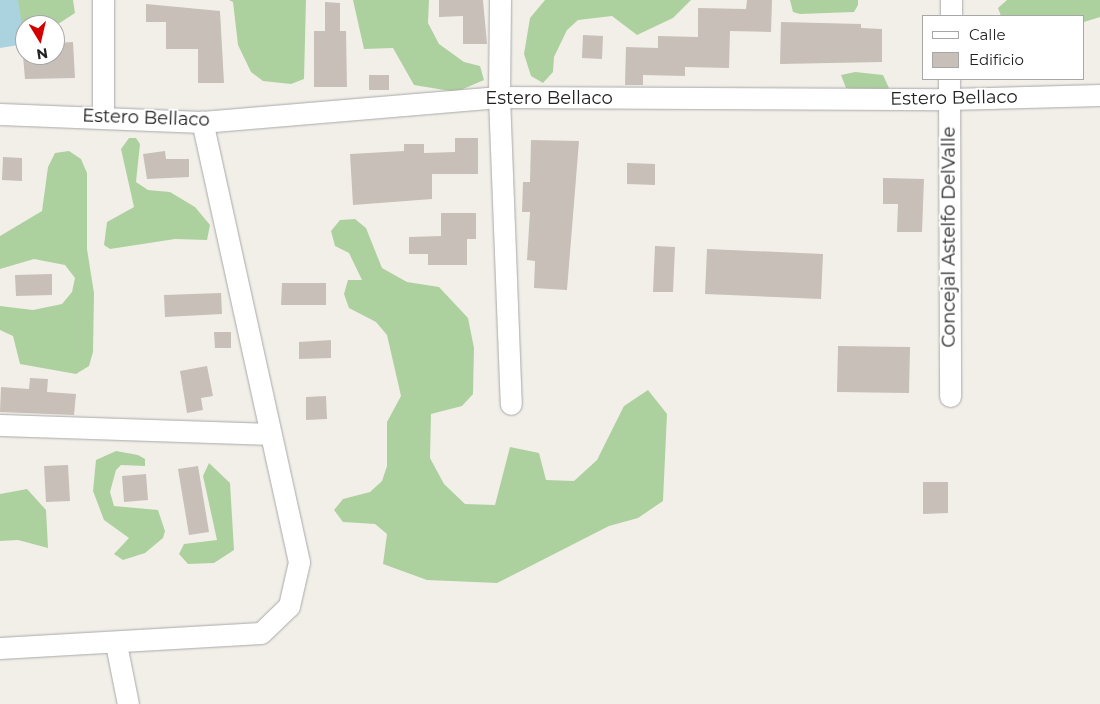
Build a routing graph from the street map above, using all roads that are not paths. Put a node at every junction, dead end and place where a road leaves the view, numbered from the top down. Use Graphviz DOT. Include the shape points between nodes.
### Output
graph roads {
  1 [pos="103,0"];
  2 [pos="500,0"];
  3 [pos="951,0"];
  4 [pos="951,15"];
  5 [pos="949,89"];
  6 [pos="1100,95"];
  7 [pos="499,97"];
  8 [pos="0,114"];
  9 [pos="103,115"];
  10 [pos="202,122"];
  11 [pos="950,396"];
  12 [pos="511,404"];
  13 [pos="0,425"];
  14 [pos="269,434"];
  15 [pos="116,644"];
  16 [pos="0,648"];
  17 [pos="128,704"];
  1 -- 9 [label="street"];
  2 -- 7 [label="street"];
  3 -- 4 [label="street"];
  5 -- 6 [label="street, Estero Bellaco"];
  5 -- 7 [label="street, Estero Bellaco"];
  5 -- 11 [label="street, Concejal Astelfo DelValle"];
  7 -- 10 [label="street, Estero Bellaco"];
  7 -- 12 [label="street"];
  8 -- 9 [label="street, Estero Bellaco"];
  9 -- 10 [label="street, Estero Bellaco"];
  10 -- 14 [label="street"];
  13 -- 14 [label="street"];
  14 -- 15 [label="street" via="299,562 289,606 261,634"];
  15 -- 16 [label="street"];
  15 -- 17 [label="street"];
}
